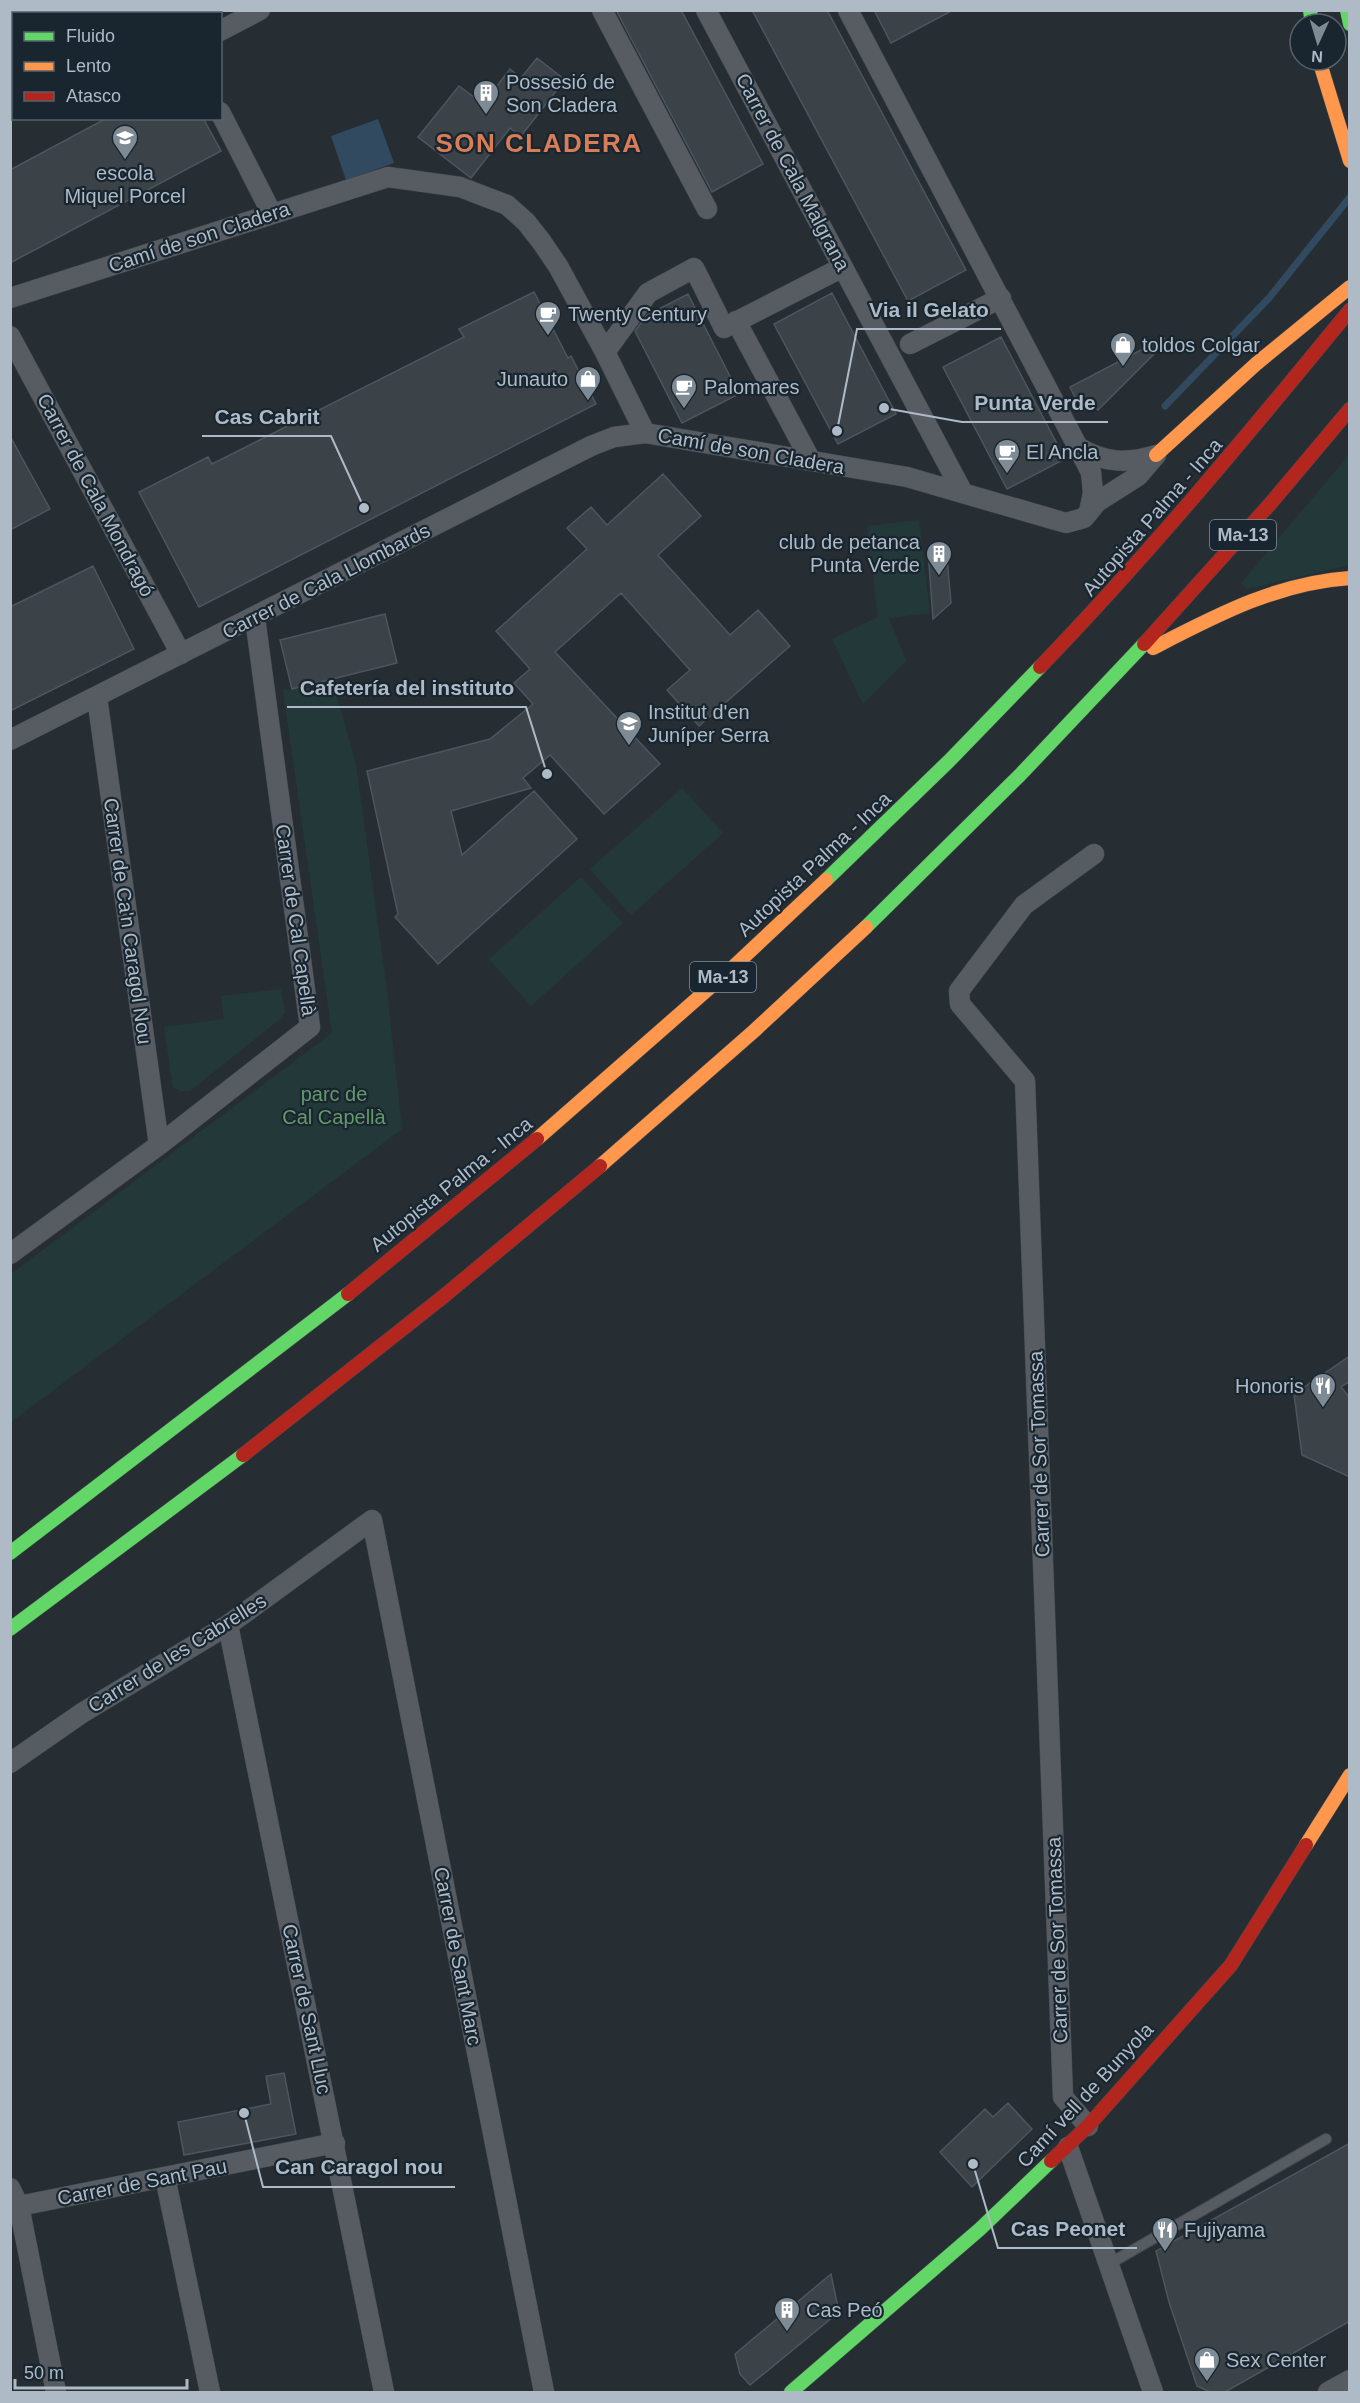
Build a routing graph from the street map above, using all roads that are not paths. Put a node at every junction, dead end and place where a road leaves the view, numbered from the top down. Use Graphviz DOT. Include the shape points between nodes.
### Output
graph roads {
  1 [pos="260,10"];
  2 [pos="602,10"];
  3 [pos="706,10"];
  4 [pos="848,10"];
  5 [pos="1347,10"];
  6 [pos="1350,24"];
  7 [pos="222,30"];
  8 [pos="1322,72"];
  9 [pos="222,116"];
  10 [pos="1350,161"];
  11 [pos="707,209"];
  12 [pos="272,214"];
  13 [pos="843,267"];
  14 [pos="1350,287"];
  15 [pos="10,298"];
  16 [pos="1001,298"];
  17 [pos="1350,310"];
  18 [pos="736,321"];
  19 [pos="10,336"];
  20 [pos="910,344"];
  21 [pos="605,352"];
  22 [pos="1350,409"];
  23 [pos="645,433"];
  24 [pos="1078,447"];
  25 [pos="1156,455"];
  26 [pos="811,462"];
  27 [pos="963,493"];
  28 [pos="1089,512"];
  29 [pos="1350,578"];
  30 [pos="255,618"];
  31 [pos="181,654"];
  32 [pos="1133,658"];
  33 [pos="97,697"];
  34 [pos="10,740"];
  35 [pos="1094,854"];
  36 [pos="159,1144"];
  37 [pos="10,1254"];
  38 [pos="372,1520"];
  39 [pos="10,1553"];
  40 [pos="228,1625"];
  41 [pos="10,1629"];
  42 [pos="10,1763"];
  43 [pos="1350,1775"];
  44 [pos="1088,2126"];
  45 [pos="1326,2139"];
  46 [pos="335,2143"];
  47 [pos="1068,2147"];
  48 [pos="165,2177"];
  49 [pos="10,2188"];
  50 [pos="19,2206"];
  51 [pos="1109,2264"];
  52 [pos="1350,2380"];
  53 [pos="56,2392"];
  54 [pos="210,2392"];
  55 [pos="384,2392"];
  56 [pos="544,2392"];
  57 [pos="791,2392"];
  58 [pos="1153,2392"];
  59 [pos="1328,2392"];
  1 -- 7 [label="street"];
  2 -- 11 [label="street"];
  3 -- 13 [label="street, Carrer de Cala Malgrana"];
  4 -- 16 [label="street"];
  5 -- 6 [label="main road"];
  8 -- 10 [label="main road"];
  9 -- 12 [label="street"];
  12 -- 15 [label="street, Camí de son Cladera"];
  12 -- 21 [label="street, Camí de son Cladera" via="388,177 460,187 517,213 558,266"];
  13 -- 18 [label="street"];
  13 -- 27 [label="street, Carrer de Cala Malgrana"];
  14 -- 25 [label="main road" via="1256,364"];
  16 -- 20 [label="street"];
  16 -- 24 [label="street"];
  17 -- 39 [label="main road, Autopista Palma - Inca / Ma-13" via="1223,467 1073,635 918,794 754,948 501,1170 282,1346"];
  18 -- 21 [label="street" via="724,328 694,268 648,293"];
  18 -- 26 [label="street"];
  19 -- 31 [label="street, Carrer de Cala Mondragó"];
  21 -- 23 [label="street, Camí de son Cladera"];
  22 -- 32 [label="main road, Ma-13"];
  23 -- 26 [label="street, Camí de son Cladera"];
  23 -- 30 [label="street, Carrer de Cala Llombards" via="614,437 591,446"];
  24 -- 25 [label="street" via="1113,461 1138,461"];
  24 -- 28 [label="street" via="1094,483"];
  25 -- 28 [label="street, Camí de son Cladera" via="1138,476 1104,496"];
  26 -- 27 [label="street, Camí de son Cladera" via="907,477"];
  27 -- 28 [label="street, Camí de son Cladera" via="1062,523 1079,521"];
  29 -- 32 [label="main road" via="1305,584 1252,599"];
  30 -- 31 [label="street, Carrer de Cala Llombards"];
  30 -- 36 [label="street, Carrer de Cal Capellà" via="310,1027"];
  31 -- 33 [label="street, Carrer de Cala Llombards"];
  32 -- 41 [label="main road, Ma-13" via="908,886 662,1113 314,1399"];
  33 -- 34 [label="street, Carrer de Cala Llombards"];
  33 -- 36 [label="street, Carrer de Ca'n Caragol Nou"];
  35 -- 44 [label="street, Carrer de Sor Tomassa" via="1024,905 959,991 960,1004 1025,1081 1063,2097"];
  36 -- 37 [label="street, Carrer de Cal Capellà"];
  38 -- 40 [label="street, Carrer de les Cabrelles"];
  38 -- 56 [label="street, Carrer de Sant Marc"];
  40 -- 42 [label="street, Carrer de les Cabrelles" via="82,1713"];
  40 -- 46 [label="street, Carrer de Sant Lluc"];
  43 -- 44 [label="main road, Camí vell de Bunyola" via="1231,1965"];
  44 -- 47 [label="main road, Camí vell de Bunyola"];
  45 -- 51 [label="lane"];
  46 -- 48 [label="street, Carrer de Sant Pau"];
  46 -- 55 [label="street, Carrer de Sant Lluc"];
  47 -- 51 [label="street"];
  47 -- 57 [label="main road, Camí vell de Bunyola" via="980,2229"];
  48 -- 50 [label="street, Carrer de Sant Pau"];
  48 -- 54 [label="street"];
  49 -- 50 [label="street"];
  50 -- 53 [label="street"];
  51 -- 58 [label="street"];
  52 -- 59 [label="street"];
}
